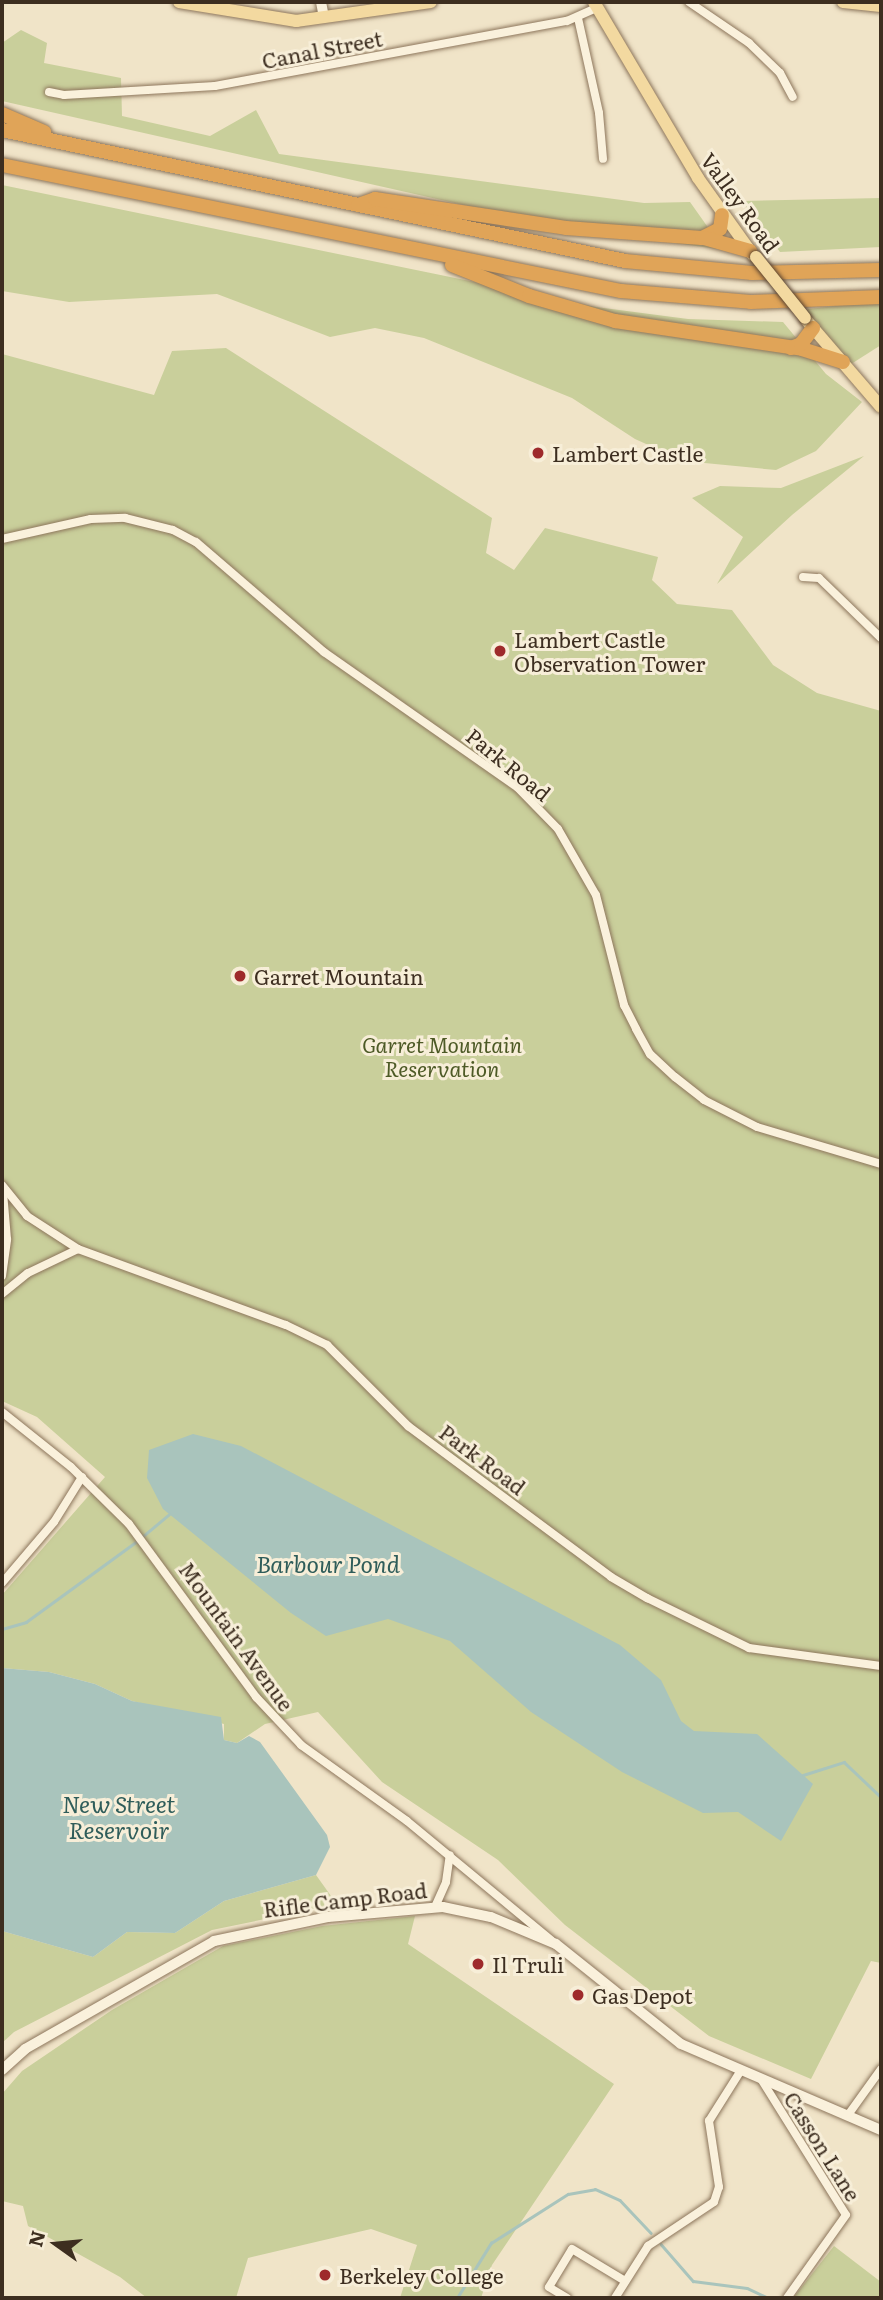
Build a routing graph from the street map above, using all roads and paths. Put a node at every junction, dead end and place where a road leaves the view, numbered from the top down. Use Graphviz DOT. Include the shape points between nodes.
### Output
graph roads {
  1 [pos="179,2"];
  2 [pos="321,2"];
  3 [pos="431,2"];
  4 [pos="690,2"];
  5 [pos="844,2"];
  6 [pos="595,5"];
  7 [pos="881,6"];
  8 [pos="324,18"];
  9 [pos="578,18"];
  10 [pos="49,92"];
  11 [pos="793,97"];
  12 [pos="2,114"];
  13 [pos="2,130"];
  14 [pos="81,147"];
  15 [pos="603,159"];
  16 [pos="2,165"];
  17 [pos="354,206"];
  18 [pos="722,215"];
  19 [pos="702,238"];
  20 [pos="415,251"];
  21 [pos="753,254"];
  22 [pos="881,270"];
  23 [pos="881,297"];
  24 [pos="809,323"];
  25 [pos="791,348"];
  26 [pos="843,362"];
  27 [pos="881,407"];
  28 [pos="2,539"];
  29 [pos="803,577"];
  30 [pos="881,638"];
  31 [pos="881,1164"];
  32 [pos="2,1185"];
  33 [pos="78,1249"];
  34 [pos="2,1276"];
  35 [pos="2,1294"];
  36 [pos="2,1412"];
  37 [pos="82,1477"];
  38 [pos="2,1583"];
  39 [pos="881,1666"];
  40 [pos="450,1855"];
  41 [pos="435,1907"];
  42 [pos="556,1944"];
  43 [pos="881,2069"];
  44 [pos="2,2070"];
  45 [pos="740,2072"];
  46 [pos="761,2079"];
  47 [pos="848,2115"];
  48 [pos="881,2130"];
  49 [pos="625,2281"];
  50 [pos="567,2298"];
  51 [pos="615,2298"];
  52 [pos="787,2298"];
  1 -- 8 [label="main road" via="287,20"];
  2 -- 8 [label="street"];
  3 -- 8 [label="main road"];
  4 -- 11 [label="street" via="749,43 780,73"];
  5 -- 7 [label="main road"];
  6 -- 9 [label="street, Canal Street"];
  6 -- 18 [label="main road, Valley Road"];
  9 -- 10 [label="street, Canal Street" via="215,86 64,95"];
  9 -- 15 [label="street" via="599,113"];
  12 -- 14 [label="highway"];
  13 -- 14 [label="highway"];
  14 -- 17 [label="highway"];
  16 -- 20 [label="highway"];
  17 -- 19 [label="highway" via="375,199 566,229"];
  17 -- 22 [label="highway" via="656,266 773,274"];
  18 -- 19 [label="highway" via="720,229"];
  18 -- 21 [label="main road, Valley Road"];
  19 -- 21 [label="highway"];
  20 -- 23 [label="highway" via="653,295 773,302"];
  20 -- 25 [label="highway" via="529,296 615,321"];
  21 -- 24 [label="main road, Valley Road, bridge"];
  24 -- 25 [label="highway" via="801,344"];
  24 -- 26 [label="main road, Valley Road"];
  25 -- 26 [label="highway"];
  26 -- 27 [label="main road, Valley Road"];
  28 -- 31 [label="street, Park Road" via="92,519 125,518 173,530 196,542 324,652 518,788 558,829 596,895 630,1017 650,1054 675,1077 704,1100 757,1128"];
  29 -- 30 [label="street" via="819,578"];
  32 -- 33 [label="street, Park Road" via="27,1216"];
  32 -- 34 [label="street, Park Road" via="7,1240"];
  33 -- 35 [label="street" via="28,1273"];
  33 -- 39 [label="street, Park Road" via="286,1325 327,1345 408,1426 611,1577 680,1616 777,1656"];
  36 -- 37 [label="street, Mountain Avenue"];
  37 -- 38 [label="street" via="47,1530"];
  37 -- 40 [label="street, Mountain Avenue" via="157,1557 269,1713 322,1763"];
  40 -- 41 [label="street" via="446,1882"];
  40 -- 42 [label="street, Mountain Avenue"];
  41 -- 42 [label="street, Rifle Camp Road" via="491,1917"];
  41 -- 44 [label="street, Rifle Camp Road" via="328,1917 214,1941 25,2049"];
  42 -- 45 [label="street, Rifle Camp Road" via="681,2044"];
  43 -- 47 [label="street"];
  45 -- 46 [label="street, Rifle Camp Road"];
  45 -- 49 [label="street" via="709,2121 719,2187 714,2202 661,2233"];
  46 -- 47 [label="street, Rifle Camp Road"];
  46 -- 52 [label="street, Casson Lane" via="846,2215"];
  47 -- 48 [label="street, Rifle Camp Road"];
  49 -- 50 [label="street" via="572,2249 549,2287"];
  49 -- 51 [label="street"];
}
